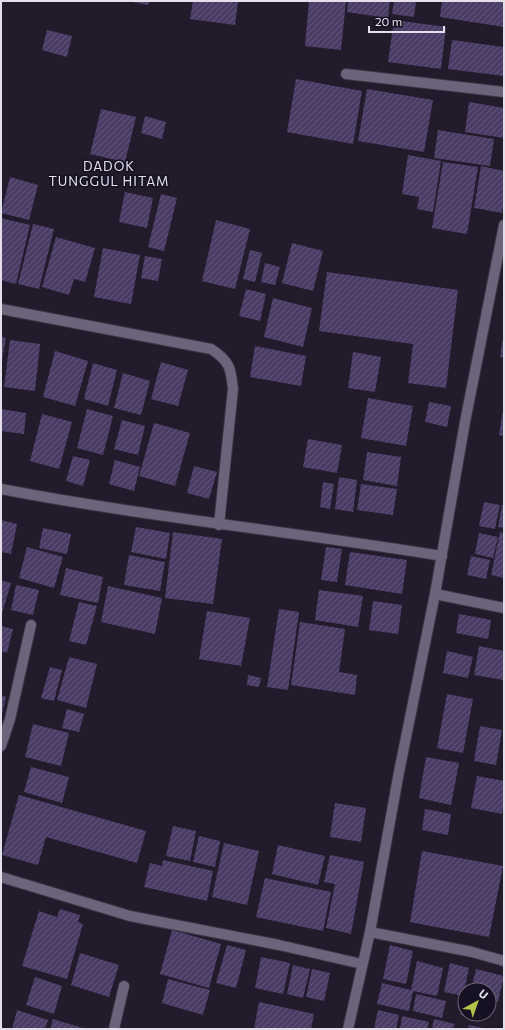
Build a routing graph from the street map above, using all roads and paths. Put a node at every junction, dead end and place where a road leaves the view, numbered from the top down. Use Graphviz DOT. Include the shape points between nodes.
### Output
graph roads {
  1 [pos="346,74"];
  2 [pos="504,92"];
  3 [pos="504,225"];
  4 [pos="1,308"];
  5 [pos="1,489"];
  6 [pos="218,525"];
  7 [pos="442,556"];
  8 [pos="435,594"];
  9 [pos="504,608"];
  10 [pos="31,625"];
  11 [pos="1,746"];
  12 [pos="1,877"];
  13 [pos="370,932"];
  14 [pos="504,961"];
  15 [pos="362,964"];
  16 [pos="124,986"];
  17 [pos="114,1029"];
  18 [pos="348,1029"];
  1 -- 2 [label="street"];
  3 -- 7 [label="street" via="465,422"];
  4 -- 6 [label="street" via="212,349 221,355 231,370 233,389"];
  5 -- 6 [label="street"];
  6 -- 7 [label="street" via="331,538"];
  7 -- 8 [label="street"];
  8 -- 9 [label="street"];
  8 -- 13 [label="street"];
  10 -- 11 [label="street" via="10,719"];
  12 -- 15 [label="street" via="130,916"];
  13 -- 14 [label="street" via="472,952"];
  13 -- 15 [label="street"];
  15 -- 18 [label="street"];
  16 -- 17 [label="street"];
}
